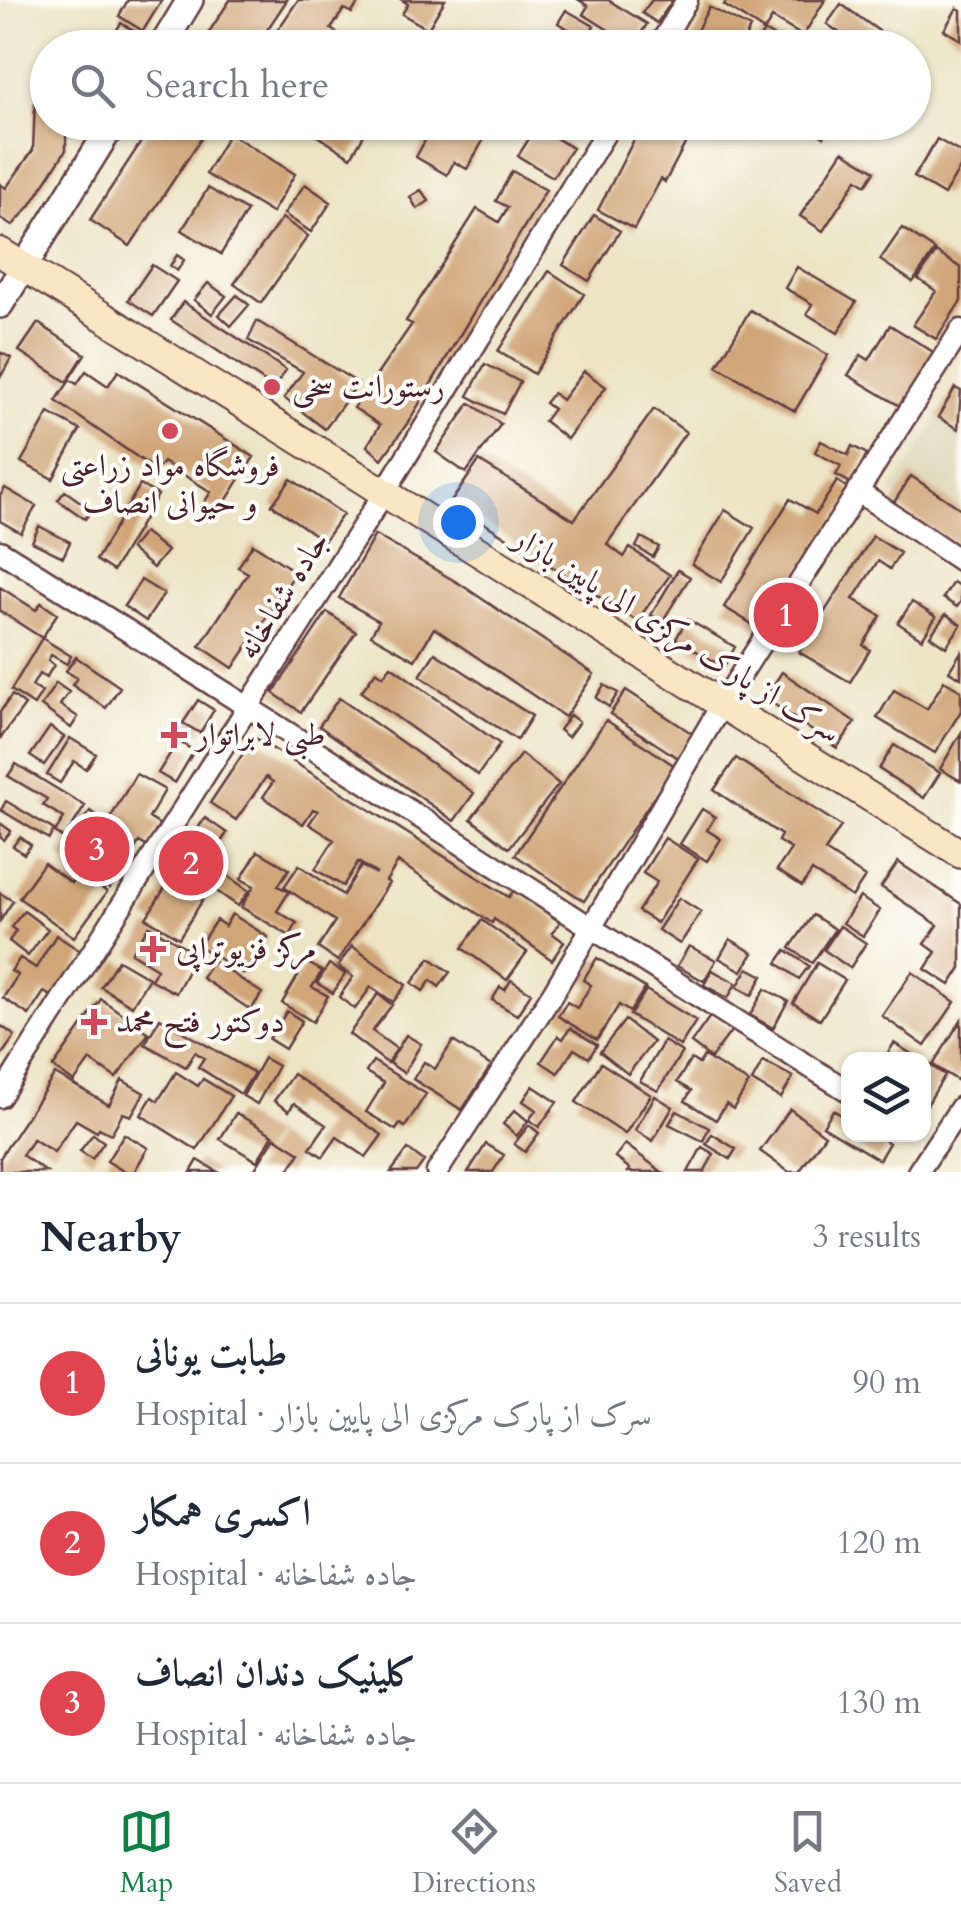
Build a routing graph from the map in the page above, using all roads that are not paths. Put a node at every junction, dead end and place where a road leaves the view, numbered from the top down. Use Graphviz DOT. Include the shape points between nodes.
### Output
graph roads {
  1 [pos="190,0"];
  2 [pos="687,0"];
  3 [pos="172,30"];
  4 [pos="669,30"];
  5 [pos="103,140"];
  6 [pos="601,140"];
  7 [pos="0,252"];
  8 [pos="24,267"];
  9 [pos="0,306"];
  10 [pos="961,330"];
  11 [pos="857,490"];
  12 [pos="384,493"];
  13 [pos="0,550"];
  14 [pos="961,561"];
  15 [pos="249,704"];
  16 [pos="722,704"];
  17 [pos="961,854"];
  18 [pos="590,930"];
  19 [pos="841,1087"];
  20 [pos="0,1097"];
  21 [pos="961,1106"];
  22 [pos="931,1135"];
  23 [pos="926,1142"];
  24 [pos="437,1172"];
  25 [pos="918,1172"];
  1 -- 3 [label="street"];
  2 -- 4 [label="street"];
  5 -- 8 [label="street"];
  6 -- 12 [label="street, جاده شفاخانه"];
  7 -- 8 [label="main road, سرک از پارک مرکزی الی پایین بازار"];
  8 -- 9 [label="street"];
  8 -- 12 [label="main road, سرک از پارک مرکزی الی پایین بازار"];
  10 -- 11 [label="street"];
  11 -- 14 [label="street"];
  11 -- 16 [label="street"];
  12 -- 15 [label="street, جاده شفاخانه"];
  12 -- 16 [label="main road, سرک از پارک مرکزی الی پایین بازار"];
  13 -- 15 [label="street"];
  15 -- 18 [label="street"];
  15 -- 20 [label="street, جاده شفاخانه"];
  16 -- 17 [label="main road, سرک از پارک مرکزی الی پایین بازار"];
  16 -- 18 [label="street"];
  18 -- 19 [label="street"];
  18 -- 24 [label="street"];
  21 -- 22 [label="street"];
  23 -- 25 [label="street"];
}
